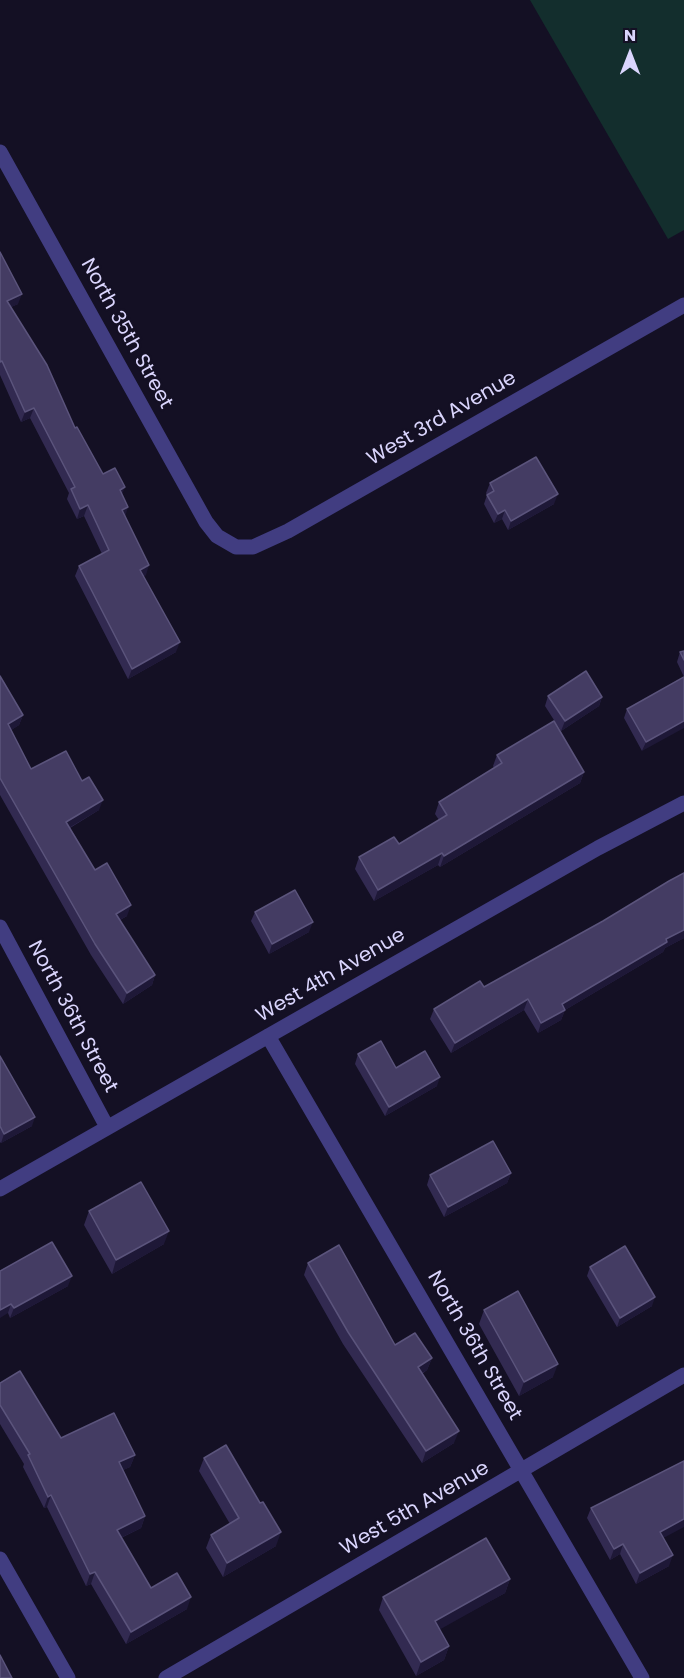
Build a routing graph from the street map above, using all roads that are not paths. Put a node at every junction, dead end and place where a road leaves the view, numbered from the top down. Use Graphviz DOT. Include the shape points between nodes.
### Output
graph roads {
  1 [pos="0,152"];
  2 [pos="684,304"];
  3 [pos="217,536"];
  4 [pos="684,803"];
  5 [pos="0,927"];
  6 [pos="268,1036"];
  7 [pos="107,1128"];
  8 [pos="0,1189"];
  9 [pos="684,1375"];
  10 [pos="522,1471"];
  11 [pos="0,1558"];
  12 [pos="68,1678"];
  13 [pos="166,1678"];
  14 [pos="642,1678"];
  1 -- 3 [label="street, North 35th Street"];
  2 -- 3 [label="street, West 3rd Avenue" via="288,531 253,547 236,547"];
  4 -- 6 [label="street, West 4th Avenue"];
  5 -- 7 [label="street, North 36th Street"];
  6 -- 7 [label="street, West 4th Avenue"];
  6 -- 10 [label="street, North 36th Street"];
  7 -- 8 [label="street, West 4th Avenue"];
  9 -- 10 [label="street, West 5th Avenue"];
  10 -- 13 [label="street, West 5th Avenue"];
  10 -- 14 [label="street, North 36th Street"];
  11 -- 12 [label="street"];
}
